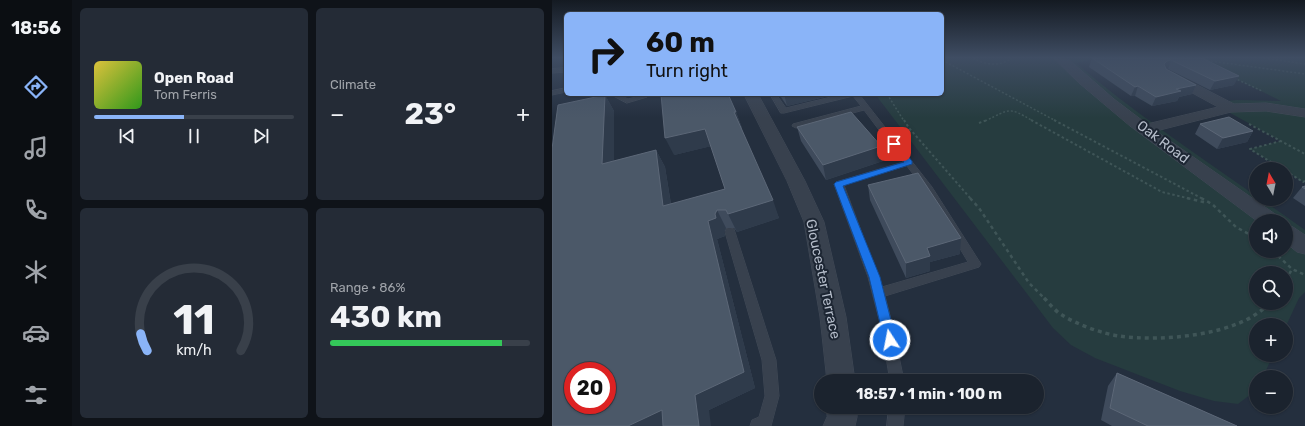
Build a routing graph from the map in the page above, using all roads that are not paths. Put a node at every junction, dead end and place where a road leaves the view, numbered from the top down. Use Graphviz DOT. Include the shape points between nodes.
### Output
graph roads {
  1 [pos="1082,78"];
  2 [pos="1175,78"];
  3 [pos="564,90"];
  4 [pos="552,93"];
  5 [pos="617,96"];
  6 [pos="753,96"];
  7 [pos="774,96"];
  8 [pos="842,96"];
  9 [pos="856,96"];
  10 [pos="644,97"];
  11 [pos="866,107"];
  12 [pos="1227,108"];
  13 [pos="1305,113"];
  14 [pos="796,126"];
  15 [pos="1145,129"];
  16 [pos="909,163"];
  17 [pos="1261,214"];
  18 [pos="730,232"];
  19 [pos="1293,237"];
  20 [pos="1305,246"];
  21 [pos="878,293"];
  22 [pos="840,374"];
  23 [pos="896,374"];
  24 [pos="842,414"];
  25 [pos="896,414"];
  26 [pos="758,426"];
  27 [pos="839,426"];
  28 [pos="895,426"];
  1 -- 15 [label="street, Oak Road"];
  2 -- 12 [label="street"];
  3 -- 4 [label="lane"];
  5 -- 10 [label="lane" via="627,101"];
  6 -- 22 [label="street, Gloucester Terrace" via="814,222 833,317"];
  7 -- 8 [label="lane" via="784,111"];
  9 -- 11 [label="lane"];
  11 -- 14 [label="lane"];
  11 -- 16 [label="lane"];
  12 -- 13 [label="street" via="1266,107"];
  12 -- 15 [label="street"];
  15 -- 17 [label="street, Oak Road"];
  16 -- 21 [label="lane" via="839,184"];
  16 -- 21 [label="lane" via="929,189 975,264"];
  18 -- 26 [label="lane" via="769,360 772,396 765,422"];
  19 -- 20 [label="street"];
  21 -- 23 [label="lane"];
  24 -- 27 [label="street"];
  25 -- 28 [label="lane"];
}
